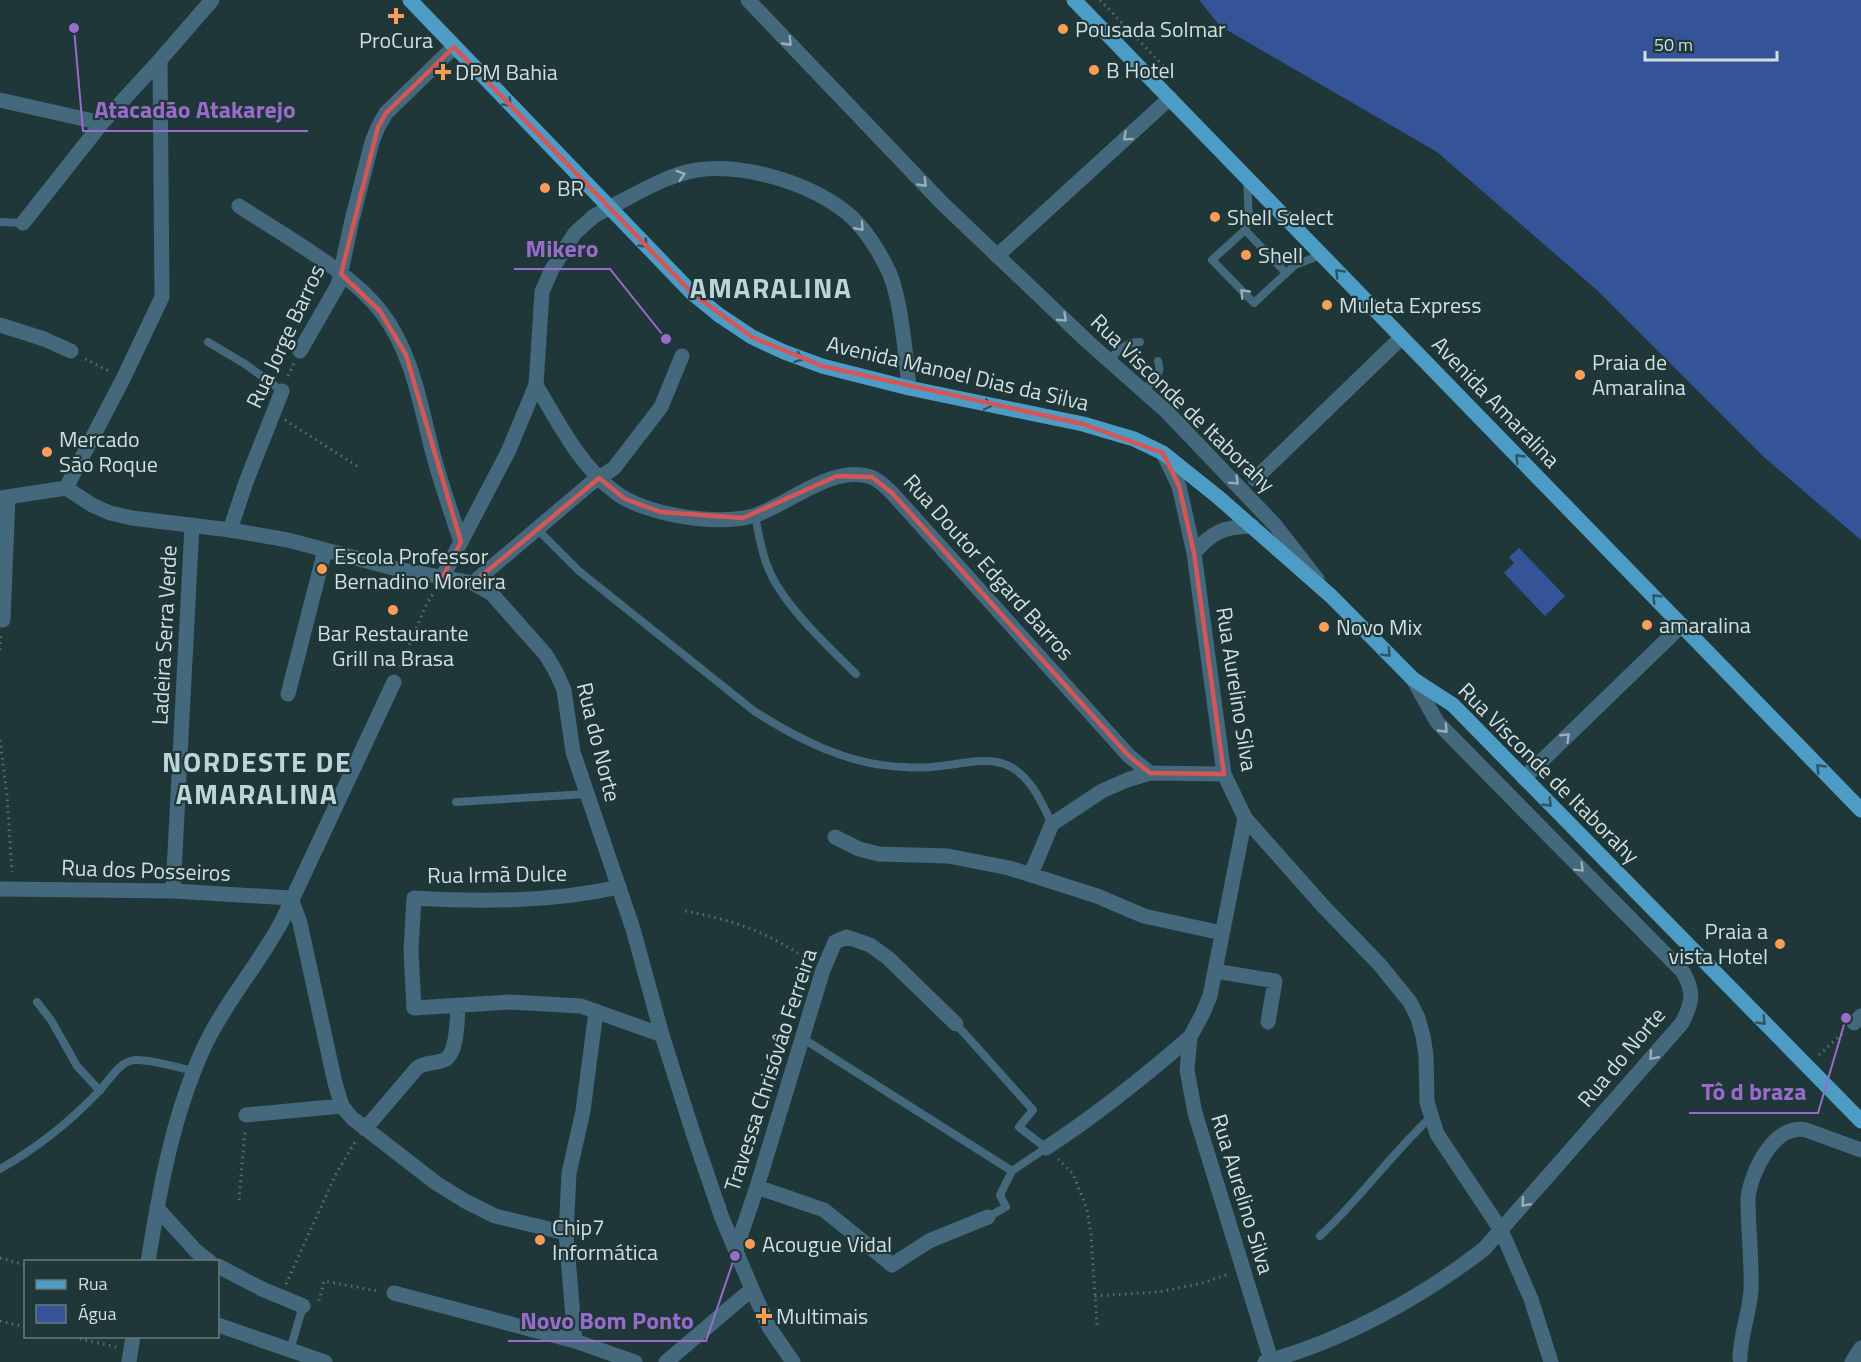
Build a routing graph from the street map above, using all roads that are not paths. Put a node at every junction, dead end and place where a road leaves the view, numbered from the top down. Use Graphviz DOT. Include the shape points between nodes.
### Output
graph roads {
  1 [pos="410,0"];
  2 [pos="1074,0"];
  3 [pos="750,1"];
  4 [pos="207,2"];
  5 [pos="454,46"];
  6 [pos="160,60"];
  7 [pos="1170,98"];
  8 [pos="0,100"];
  9 [pos="102,123"];
  10 [pos="1247,177"];
  11 [pos="239,206"];
  12 [pos="609,208"];
  13 [pos="0,222"];
  14 [pos="23,223"];
  15 [pos="1245,230"];
  16 [pos="1321,255"];
  17 [pos="997,256"];
  18 [pos="1286,273"];
  19 [pos="341,274"];
  20 [pos="0,325"];
  21 [pos="1401,338"];
  22 [pos="208,342"];
  23 [pos="1140,342"];
  24 [pos="71,351"];
  25 [pos="300,351"];
  26 [pos="682,356"];
  27 [pos="1109,360"];
  28 [pos="1158,361"];
  29 [pos="536,385"];
  30 [pos="909,388"];
  31 [pos="282,391"];
  32 [pos="1143,391"];
  33 [pos="1163,453"];
  34 [pos="599,478"];
  35 [pos="1255,479"];
  36 [pos="66,488"];
  37 [pos="4,498"];
  38 [pos="754,516"];
  39 [pos="192,525"];
  40 [pos="1252,526"];
  41 [pos="537,529"];
  42 [pos="230,530"];
  43 [pos="461,542"];
  44 [pos="325,550"];
  45 [pos="1194,553"];
  46 [pos="443,576"];
  47 [pos="473,583"];
  48 [pos="1331,596"];
  49 [pos="3,620"];
  50 [pos="1682,625"];
  51 [pos="856,674"];
  52 [pos="1413,679"];
  53 [pos="394,682"];
  54 [pos="288,694"];
  55 [pos="1150,773"];
  56 [pos="1224,774"];
  57 [pos="1524,778"];
  58 [pos="587,794"];
  59 [pos="456,802"];
  60 [pos="1861,810"];
  61 [pos="1245,818"];
  62 [pos="1052,824"];
  63 [pos="835,837"];
  64 [pos="1031,874"];
  65 [pos="619,887"];
  66 [pos="6,889"];
  67 [pos="173,891"];
  68 [pos="291,898"];
  69 [pos="1222,933"];
  70 [pos="1215,971"];
  71 [pos="37,1002"];
  72 [pos="458,1005"];
  73 [pos="596,1011"];
  74 [pos="1268,1022"];
  75 [pos="956,1024"];
  76 [pos="662,1035"];
  77 [pos="1190,1037"];
  78 [pos="802,1038"];
  79 [pos="194,1071"];
  80 [pos="100,1090"];
  81 [pos="342,1106"];
  82 [pos="246,1115"];
  83 [pos="1431,1117"];
  84 [pos="1861,1121"];
  85 [pos="365,1129"];
  86 [pos="1046,1148"];
  87 [pos="1861,1150"];
  88 [pos="0,1169"];
  89 [pos="1012,1171"];
  90 [pos="757,1187"];
  91 [pos="157,1208"];
  92 [pos="988,1217"];
  93 [pos="1501,1230"];
  94 [pos="566,1233"];
  95 [pos="1320,1236"];
  96 [pos="736,1249"];
  97 [pos="148,1260"];
  98 [pos="207,1260"];
  99 [pos="219,1266"];
  100 [pos="752,1289"];
  101 [pos="394,1293"];
  102 [pos="303,1306"];
  103 [pos="219,1325"];
  104 [pos="575,1341"];
  105 [pos="1861,1348"];
  106 [pos="290,1350"];
  107 [pos="1268,1361"];
  108 [pos="1740,1361"];
  109 [pos="325,1362"];
  110 [pos="635,1362"];
  111 [pos="666,1362"];
  112 [pos="793,1362"];
  113 [pos="1551,1362"];
  114 [pos="1852,1362"];
  1 -- 5 [label="main road, Avenida Manoel Dias da Silva"];
  2 -- 7 [label="main road, Avenida Amaralina"];
  3 -- 17 [label="street, Rua Visconde de Itaborahy, one-way"];
  4 -- 6 [label="street"];
  5 -- 12 [label="main road, Avenida Manoel Dias da Silva, one-way"];
  5 -- 19 [label="street, Rua Jorge Barros" via="396,102 378,127"];
  6 -- 9 [label="street"];
  6 -- 36 [label="street" via="162,297"];
  7 -- 10 [label="main road, Avenida Amaralina"];
  7 -- 17 [label="street, one-way"];
  8 -- 9 [label="street"];
  9 -- 14 [label="street"];
  10 -- 15 [label="lane" via="1250,218"];
  10 -- 16 [label="main road, Avenida Amaralina"];
  11 -- 19 [label="street"];
  12 -- 29 [label="street" via="575,233 542,292"];
  12 -- 30 [label="main road, Avenida Manoel Dias da Silva, one-way" via="692,293 752,337 822,366"];
  12 -- 30 [label="street, one-way" via="669,179 696,171 727,169 778,179 824,198 863,230 890,274"];
  13 -- 14 [label="lane"];
  15 -- 18 [label="lane"];
  18 -- 15 [label="lane, one-way" via="1254,303 1212,260"];
  16 -- 18 [label="lane"];
  21 -- 16 [label="main road, Avenida Amaralina, one-way"];
  17 -- 27 [label="street, Rua Visconde de Itaborahy, one-way"];
  19 -- 25 [label="street, Rua Jorge Barros"];
  19 -- 43 [label="street" via="380,311 406,355"];
  20 -- 24 [label="street"];
  21 -- 35 [label="street"];
  50 -- 21 [label="main road, Avenida Amaralina, one-way"];
  22 -- 31 [label="lane"];
  23 -- 27 [label="lane" via="1125,345"];
  26 -- 34 [label="street" via="661,407 614,468"];
  27 -- 32 [label="street, Rua Visconde de Itaborahy"];
  28 -- 32 [label="lane" via="1159,374"];
  29 -- 34 [label="street, Rua Doutor Edgard Barros" via="573,446"];
  29 -- 43 [label="street" via="508,452"];
  30 -- 33 [label="main road, Avenida Manoel Dias da Silva, one-way" via="1083,424"];
  31 -- 42 [label="street, Rua Jorge Barros"];
  32 -- 48 [label="street, Rua Visconde de Itaborahy, one-way" via="1243,490"];
  33 -- 40 [label="main road, Avenida Manoel Dias da Silva"];
  33 -- 45 [label="street, Rua Aurelino Silva" via="1179,486"];
  34 -- 38 [label="street, Rua Doutor Edgard Barros" via="625,499 661,512 726,519"];
  34 -- 41 [label="street"];
  36 -- 37 [label="street"];
  36 -- 39 [label="street, Rua do Norte" via="111,513"];
  37 -- 49 [label="street"];
  38 -- 51 [label="lane" via="776,584"];
  38 -- 55 [label="street, Rua Doutor Edgard Barros" via="849,473 873,477 1129,756"];
  39 -- 42 [label="street, Rua do Norte"];
  39 -- 67 [label="street, Ladeira Serra Verde"];
  40 -- 45 [label="street" via="1217,532"];
  40 -- 48 [label="main road, Avenida Manoel Dias da Silva"];
  41 -- 47 [label="street"];
  41 -- 62 [label="lane" via="579,571 754,711 783,729 822,748 882,766 979,762 1007,765 1029,784"];
  42 -- 44 [label="street, Rua do Norte"];
  43 -- 46 [label="street"];
  44 -- 46 [label="street, Rua do Norte"];
  44 -- 54 [label="street"];
  45 -- 56 [label="street, Rua Aurelino Silva"];
  46 -- 47 [label="street, Rua do Norte"];
  47 -- 58 [label="street, Rua do Norte" via="506,608 556,672 564,690 573,752"];
  48 -- 52 [label="main road, Rua Visconde de Itaborahy, one-way"];
  57 -- 50 [label="street, one-way"];
  60 -- 50 [label="main road, Avenida Amaralina, one-way"];
  52 -- 57 [label="main road, Rua Visconde de Itaborahy" via="1453,705"];
  52 -- 93 [label="street, Rua do Norte, one-way" via="1437,722 1683,972 1690,984 1692,997 1682,1023"];
  53 -- 68 [label="street"];
  55 -- 56 [label="street"];
  55 -- 62 [label="street" via="1102,791"];
  56 -- 61 [label="street, Rua Aurelino Silva"];
  57 -- 84 [label="main road, Rua Visconde de Itaborahy, one-way"];
  58 -- 59 [label="lane"];
  58 -- 65 [label="street, Rua do Norte"];
  61 -- 69 [label="street, Rua Aurelino Silva"];
  61 -- 83 [label="street" via="1410,1002 1423,1036"];
  62 -- 64 [label="street"];
  63 -- 64 [label="street" via="879,854 948,856"];
  64 -- 69 [label="street" via="1144,916"];
  65 -- 72 [label="street, Rua Irmã Dulce" via="573,895 495,900 414,898 414,1008"];
  65 -- 76 [label="street, Rua do Norte"];
  66 -- 67 [label="street, Rua dos Posseiros"];
  67 -- 68 [label="street, Rua dos Posseiros"];
  68 -- 79 [label="street" via="267,950 228,1007"];
  68 -- 81 [label="street"];
  69 -- 70 [label="street, Rua Aurelino Silva"];
  70 -- 74 [label="street" via="1275,981"];
  70 -- 77 [label="street, Rua Aurelino Silva" via="1206,1006"];
  71 -- 80 [label="lane" via="78,1066"];
  72 -- 73 [label="street" via="546,1002"];
  72 -- 85 [label="street" via="454,1048 449,1058 417,1068"];
  73 -- 76 [label="street"];
  73 -- 94 [label="street" via="583,1111 569,1173"];
  75 -- 78 [label="street, Travessa Chrisóvâo Ferreira" via="888,958 870,945 847,937 840,938 831,948"];
  75 -- 86 [label="lane, Travessa Chrisóvâo Ferreira" via="1033,1110 1019,1127"];
  76 -- 96 [label="street, Rua do Norte"];
  77 -- 86 [label="street, Rua Aurelino Silva" via="1128,1090"];
  77 -- 107 [label="street, Rua Aurelino Silva" via="1187,1070 1195,1113"];
  78 -- 89 [label="lane"];
  78 -- 90 [label="street, Travessa Chrisóvâo Ferreira"];
  79 -- 80 [label="lane" via="135,1060 126,1063"];
  79 -- 91 [label="street" via="172,1132"];
  80 -- 88 [label="lane" via="64,1125"];
  81 -- 82 [label="street"];
  81 -- 85 [label="street"];
  83 -- 93 [label="street" via="1437,1134"];
  83 -- 95 [label="lane"];
  85 -- 94 [label="street" via="465,1202 495,1216"];
  86 -- 89 [label="lane"];
  87 -- 108 [label="street" via="1806,1130 1789,1130 1769,1149 1755,1171 1748,1198 1751,1288"];
  89 -- 92 [label="lane" via="1000,1195 1006,1207"];
  90 -- 92 [label="street" via="824,1210 892,1265 929,1241"];
  90 -- 96 [label="street, Travessa Chrisóvâo Ferreira"];
  91 -- 97 [label="street"];
  91 -- 98 [label="street"];
  93 -- 107 [label="street, Rua do Norte" via="1460,1268 1379,1316 1346,1333"];
  93 -- 113 [label="street" via="1531,1299"];
  94 -- 104 [label="street"];
  96 -- 100 [label="street, Rua do Norte"];
  99 -- 102 [label="street"];
  100 -- 111 [label="street"];
  100 -- 112 [label="street, Rua do Norte" via="769,1327"];
  101 -- 104 [label="street"];
  102 -- 106 [label="lane"];
  103 -- 106 [label="street"];
  104 -- 110 [label="street"];
  105 -- 114 [label="street"];
  106 -- 109 [label="street"];
}
